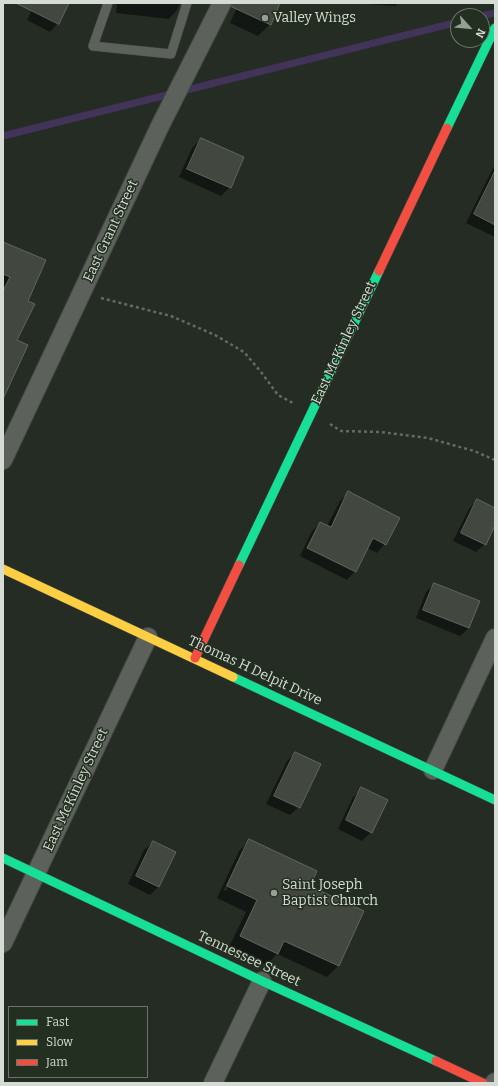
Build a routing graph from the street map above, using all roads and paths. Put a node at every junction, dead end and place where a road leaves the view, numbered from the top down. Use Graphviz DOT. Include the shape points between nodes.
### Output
graph roads {
  1 [pos="108,3"];
  2 [pos="187,3"];
  3 [pos="222,3"];
  4 [pos="495,28"];
  5 [pos="81,294"];
  6 [pos="311,413"];
  7 [pos="3,460"];
  8 [pos="495,460"];
  9 [pos="3,569"];
  10 [pos="148,637"];
  11 [pos="495,638"];
  12 [pos="195,658"];
  13 [pos="433,770"];
  14 [pos="495,800"];
  15 [pos="3,858"];
  16 [pos="36,873"];
  17 [pos="3,943"];
  18 [pos="262,981"];
  19 [pos="213,1083"];
  20 [pos="483,1083"];
  1 -- 2 [label="lane" via="93,46 171,54"];
  3 -- 5 [label="street, East Grant Street" via="160,126"];
  4 -- 6 [label="street, East McKinley Street"];
  5 -- 6 [label="path" via="171,316 215,336 244,352 278,395"];
  5 -- 7 [label="street, East Grant Street"];
  6 -- 8 [label="path" via="341,431 380,432 428,438 474,450"];
  6 -- 12 [label="street, East McKinley Street"];
  9 -- 10 [label="street, Thomas H Delpit Drive"];
  10 -- 12 [label="street, Thomas H Delpit Drive"];
  10 -- 16 [label="street, East McKinley Street"];
  11 -- 13 [label="street"];
  12 -- 13 [label="street, Thomas H Delpit Drive"];
  13 -- 14 [label="street, Thomas H Delpit Drive"];
  15 -- 16 [label="street, Tennessee Street"];
  16 -- 17 [label="street, East McKinley Street"];
  16 -- 18 [label="street, Tennessee Street"];
  18 -- 19 [label="street"];
  18 -- 20 [label="street, Tennessee Street"];
}
